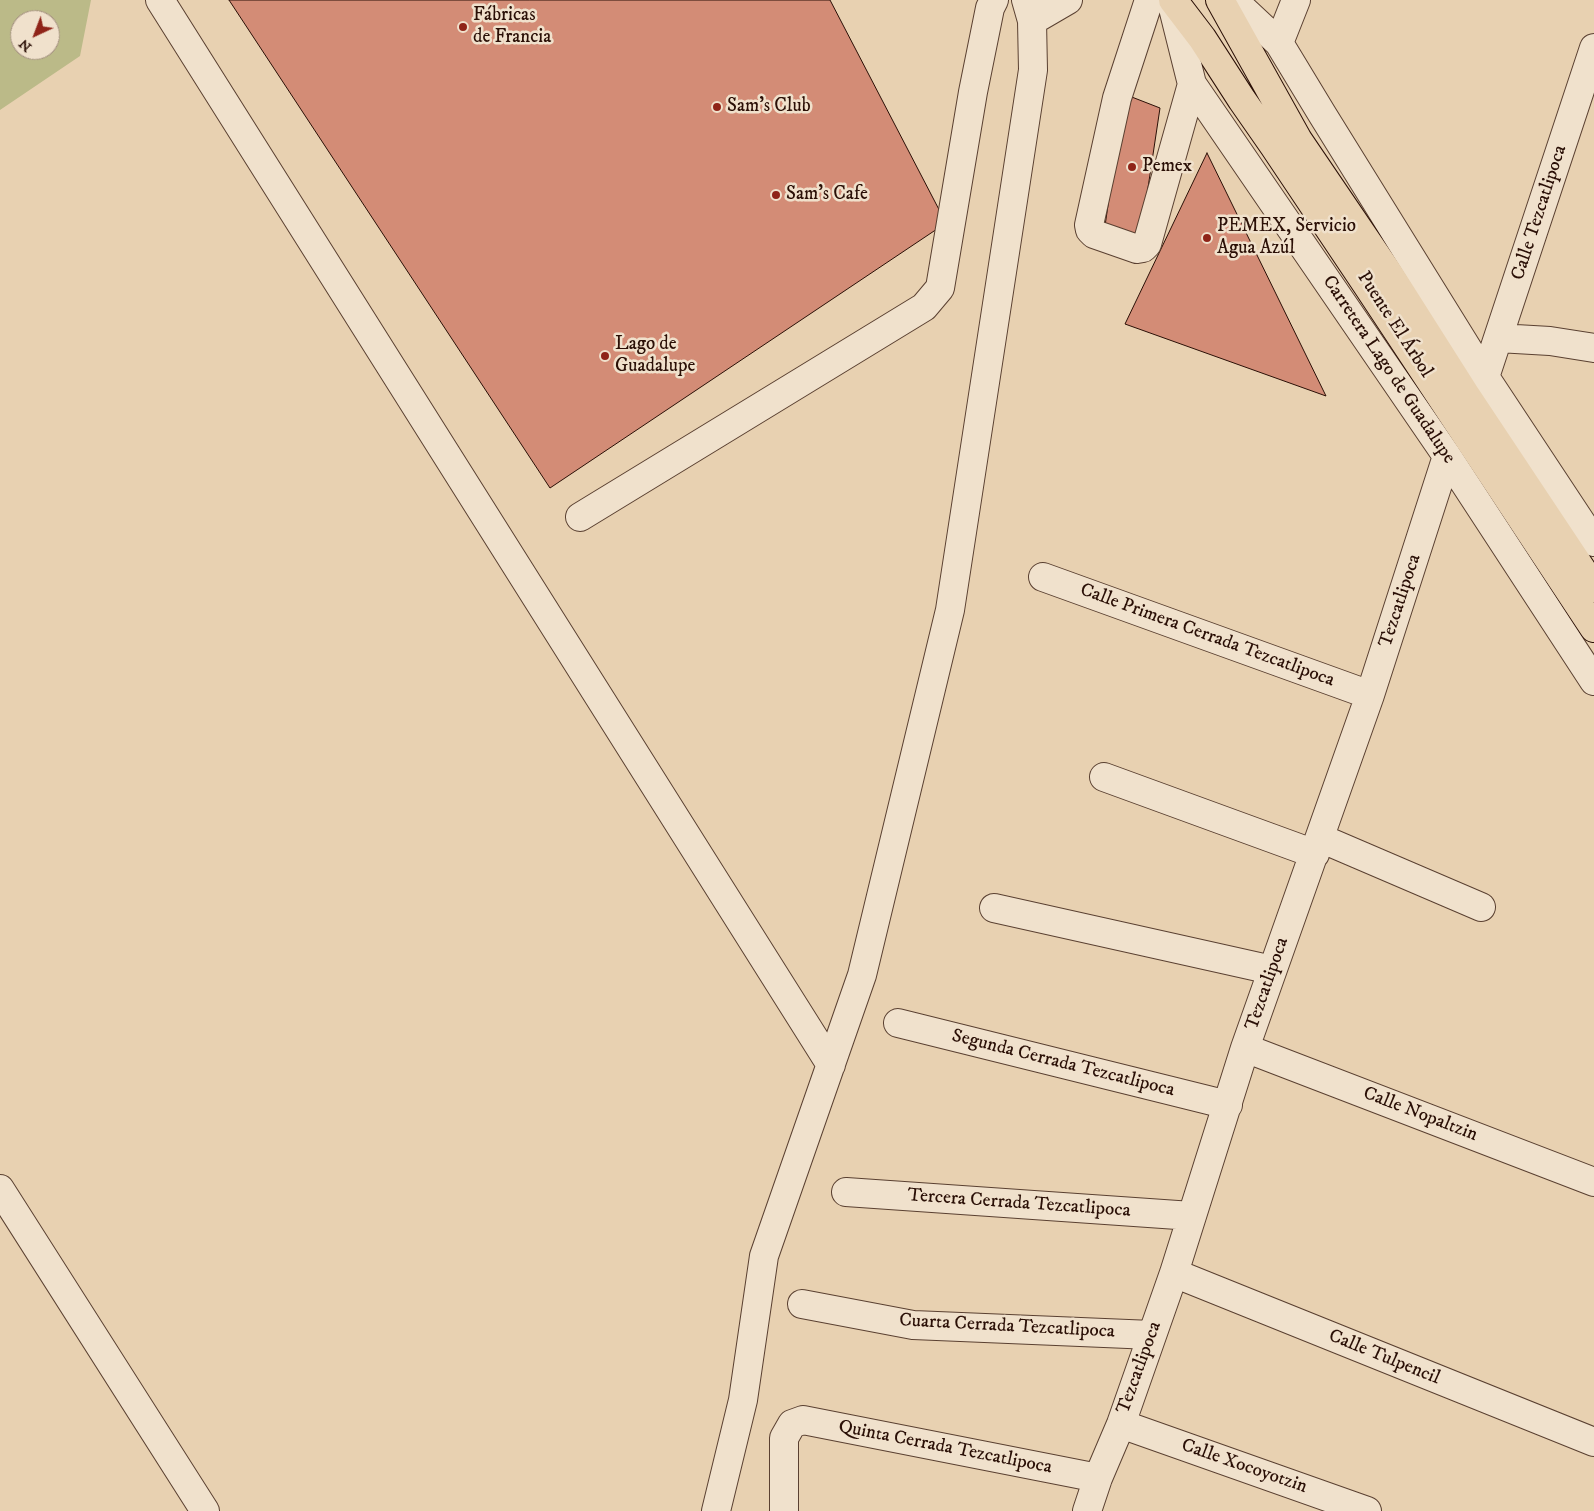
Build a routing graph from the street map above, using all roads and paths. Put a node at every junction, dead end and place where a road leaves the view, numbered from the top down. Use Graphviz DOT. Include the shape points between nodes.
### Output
graph roads {
  1 [pos="160,0"];
  2 [pos="994,0"];
  3 [pos="1068,0"];
  4 [pos="1148,0"];
  5 [pos="1172,0"];
  6 [pos="1220,0"];
  7 [pos="1234,0"];
  8 [pos="1296,0"];
  9 [pos="1029,11"];
  10 [pos="1279,43"];
  11 [pos="1594,48"];
  12 [pos="1192,84"];
  13 [pos="1348,234"];
  14 [pos="1498,338"];
  15 [pos="1594,348"];
  16 [pos="1486,376"];
  17 [pos="1447,456"];
  18 [pos="580,517"];
  19 [pos="1594,542"];
  20 [pos="1043,577"];
  21 [pos="1594,588"];
  22 [pos="1594,628"];
  23 [pos="1594,681"];
  24 [pos="1370,695"];
  25 [pos="1104,777"];
  26 [pos="1317,846"];
  27 [pos="1481,907"];
  28 [pos="994,908"];
  29 [pos="1272,970"];
  30 [pos="898,1023"];
  31 [pos="1246,1048"];
  32 [pos="830,1065"];
  33 [pos="1228,1105"];
  34 [pos="1594,1182"];
  35 [pos="0,1188"];
  36 [pos="846,1192"];
  37 [pos="1192,1216"];
  38 [pos="1174,1273"];
  39 [pos="802,1304"];
  40 [pos="1152,1334"];
  41 [pos="1120,1424"];
  42 [pos="1594,1442"];
  43 [pos="1098,1478"];
  44 [pos="205,1511"];
  45 [pos="716,1511"];
  46 [pos="784,1511"];
  47 [pos="1087,1511"];
  48 [pos="1367,1511"];
  1 -- 32 [label="street"];
  2 -- 18 [label="street" via="973,92 940,288 924,307"];
  3 -- 9 [label="street"];
  4 -- 12 [label="street" via="1117,98 1089,224 1094,234 1137,249 1147,244"];
  5 -- 12 [label="street, Carretera Lago de Guadalupe"];
  5 -- 13 [label="main road, Puente El Árbol" via="1202,38 1242,100"];
  6 -- 13 [label="main road, Puente El Árbol"];
  7 -- 10 [label="street"];
  8 -- 10 [label="street"];
  9 -- 32 [label="street" via="1033,70 950,610 862,975"];
  10 -- 16 [label="street"];
  11 -- 14 [label="street, Calle Tezcatlipoca"];
  12 -- 17 [label="street, Carretera Lago de Guadalupe"];
  13 -- 21 [label="main road, Puente El Árbol"];
  13 -- 22 [label="main road, Puente El Árbol"];
  14 -- 15 [label="street"];
  14 -- 16 [label="street, Calle Tezcatlipoca"];
  16 -- 19 [label="street"];
  17 -- 23 [label="street, Carretera Lago de Guadalupe"];
  17 -- 24 [label="street, Tezcatlipoca"];
  20 -- 24 [label="street, Calle Primera Cerrada Tezcatlipoca"];
  24 -- 26 [label="street, Tezcatlipoca"];
  25 -- 26 [label="street"];
  26 -- 27 [label="street"];
  26 -- 29 [label="street, Tezcatlipoca"];
  28 -- 29 [label="street"];
  29 -- 31 [label="street, Tezcatlipoca"];
  30 -- 33 [label="street, Segunda Cerrada Tezcatlipoca"];
  31 -- 33 [label="street, Tezcatlipoca"];
  31 -- 34 [label="street, Calle Nopaltzin"];
  32 -- 45 [label="street" via="764,1256 743,1400"];
  33 -- 37 [label="street, Tezcatlipoca"];
  35 -- 44 [label="street"];
  36 -- 37 [label="street, Tercera Cerrada Tezcatlipoca"];
  37 -- 38 [label="street, Tezcatlipoca"];
  38 -- 40 [label="street, Tezcatlipoca"];
  38 -- 42 [label="street, Calle Tulpencil"];
  39 -- 40 [label="street, Cuarta Cerrada Tezcatlipoca" via="913,1325"];
  40 -- 41 [label="street, Tezcatlipoca"];
  41 -- 43 [label="street, Tezcatlipoca"];
  41 -- 48 [label="street, Calle Xocoyotzin"];
  43 -- 46 [label="street, Quinta Cerrada Tezcatlipoca" via="803,1420 792,1424 784,1438"];
  43 -- 47 [label="street, Tezcatlipoca"];
}
